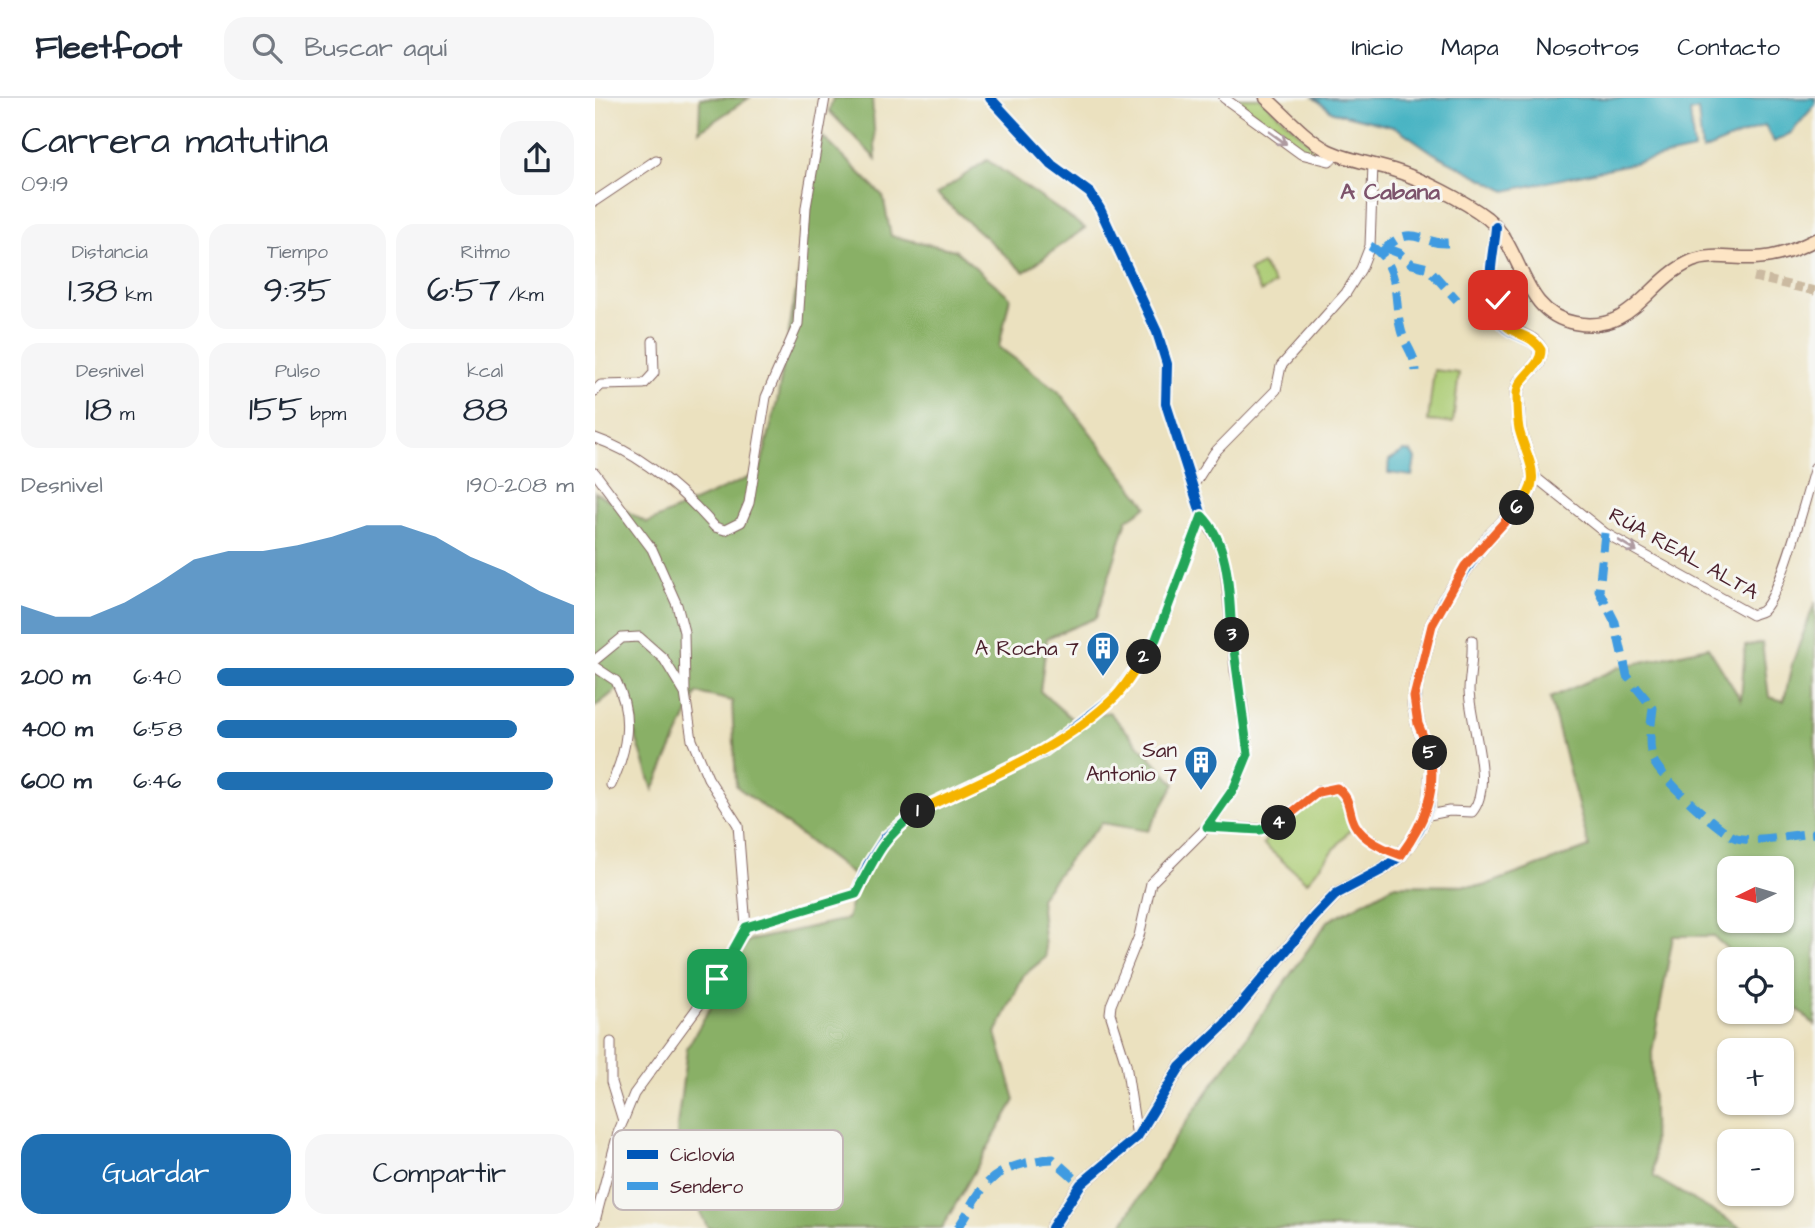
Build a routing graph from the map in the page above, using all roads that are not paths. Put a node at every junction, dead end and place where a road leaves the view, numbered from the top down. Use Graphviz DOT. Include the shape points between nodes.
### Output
graph roads {
  1 [pos="825,98"];
  2 [pos="991,98"];
  3 [pos="1224,98"];
  4 [pos="1266,98"];
  5 [pos="1336,154"];
  6 [pos="656,160"];
  7 [pos="1373,164"];
  8 [pos="595,201"];
  9 [pos="1496,227"];
  10 [pos="1815,240"];
  11 [pos="1526,285"];
  12 [pos="1494,305"];
  13 [pos="653,341"];
  14 [pos="595,391"];
  15 [pos="595,438"];
  16 [pos="1815,467"];
  17 [pos="595,473"];
  18 [pos="1534,476"];
  19 [pos="1193,486"];
  20 [pos="1202,516"];
  21 [pos="1472,640"];
  22 [pos="595,660"];
  23 [pos="595,667"];
  24 [pos="685,693"];
  25 [pos="611,785"];
  26 [pos="1424,816"];
  27 [pos="1207,827"];
  28 [pos="1401,855"];
  29 [pos="746,927"];
  30 [pos="611,1042"];
  31 [pos="623,1121"];
  32 [pos="620,1130"];
  33 [pos="1137,1137"];
  34 [pos="613,1157"];
  35 [pos="595,1221"];
  36 [pos="1052,1228"];
  1 -- 15 [label="street" via="806,207 798,324 766,397 741,522 725,530 715,527 669,481"];
  2 -- 19 [label="street" via="1052,165 1090,193 1100,209 1157,332 1167,364 1166,404"];
  3 -- 5 [label="street, one-way" via="1301,154 1329,161"];
  4 -- 5 [label="street" via="1300,130"];
  5 -- 7 [label="street"];
  6 -- 8 [label="street"];
  7 -- 9 [label="street" via="1410,177 1476,211"];
  7 -- 19 [label="street" via="1370,246 1361,269 1346,293 1281,366 1276,390 1214,453"];
  9 -- 11 [label="street" via="1514,253"];
  9 -- 12 [label="street" via="1490,275"];
  10 -- 11 [label="street" via="1770,257 1693,260 1669,274 1629,313 1587,324 1568,321 1546,309"];
  11 -- 12 [label="street"];
  12 -- 18 [label="street" via="1498,319 1508,329 1541,350 1538,363 1517,391 1519,430"];
  13 -- 14 [label="street" via="653,373 644,384 601,385"];
  18 -- 16 [label="street, RÚA REAL ALTA, one-way" via="1605,533 1752,615 1763,610 1772,596"];
  17 -- 24 [label="street" via="652,549 677,605 684,632"];
  18 -- 26 [label="street" via="1527,498 1465,566 1432,625 1414,697 1432,766 1433,785"];
  19 -- 20 [label="street"];
  20 -- 27 [label="street" via="1219,543 1225,565 1235,671 1248,739 1239,778"];
  20 -- 29 [label="street" via="1156,639 1117,695 1042,752 917,811 887,837 856,894"];
  21 -- 26 [label="street" via="1469,691 1480,754 1477,804 1472,812"];
  22 -- 24 [label="street" via="622,638 639,637 664,659"];
  23 -- 25 [label="street" via="616,681 626,723 627,747"];
  24 -- 29 [label="street" via="692,740 702,766 738,825"];
  26 -- 28 [label="street"];
  27 -- 28 [label="street" via="1269,829 1318,792 1337,788 1348,799 1358,829 1379,846"];
  27 -- 33 [label="street" via="1151,883 1139,936 1111,1005"];
  28 -- 33 [label="street" via="1336,894 1314,916 1225,1024 1181,1067"];
  29 -- 31 [label="street" via="714,985 635,1094"];
  30 -- 31 [label="street" via="611,1082"];
  31 -- 32 [label="street"];
  33 -- 36 [label="street" via="1081,1184"];
  34 -- 35 [label="street"];
}
